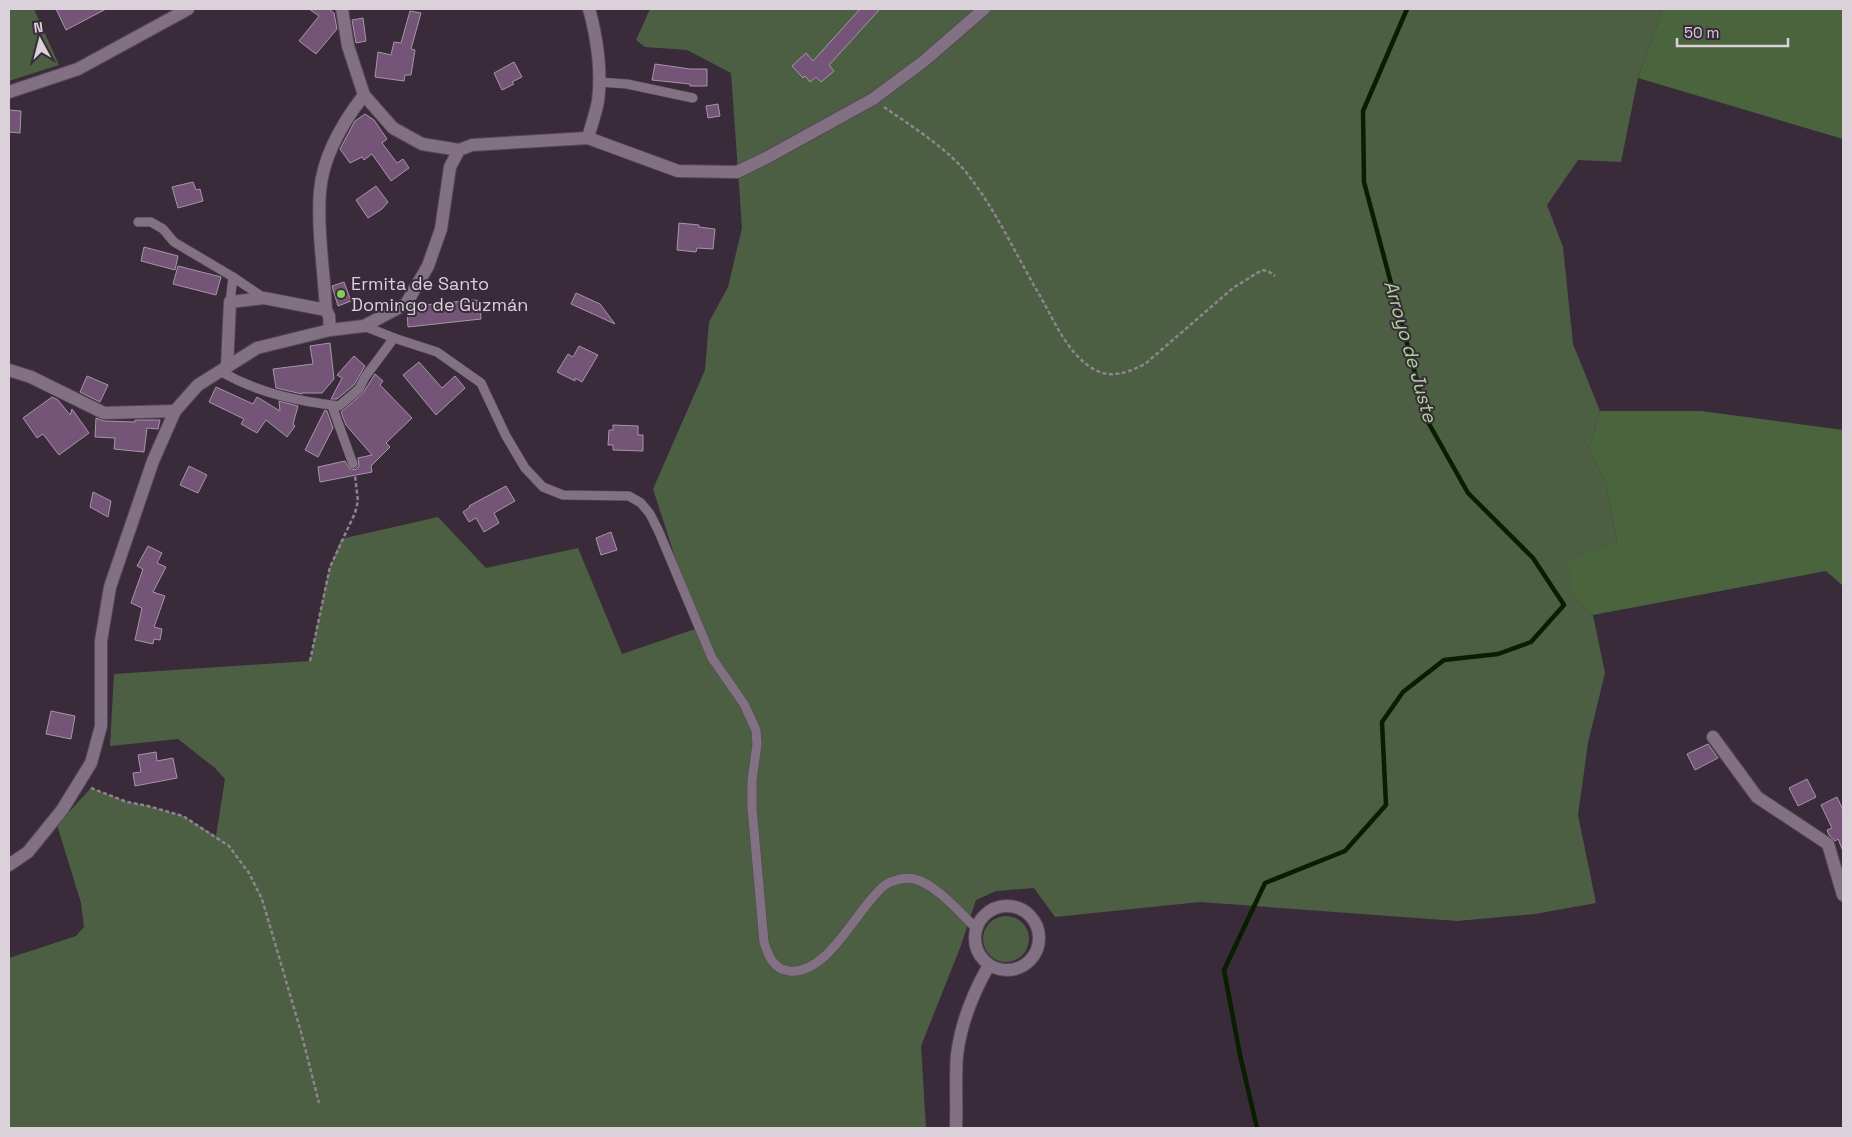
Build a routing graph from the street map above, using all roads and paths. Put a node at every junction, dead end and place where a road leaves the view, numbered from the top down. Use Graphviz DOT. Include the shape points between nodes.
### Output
graph roads {
  1 [pos="188,9"];
  2 [pos="342,9"];
  3 [pos="589,9"];
  4 [pos="984,9"];
  5 [pos="598,82"];
  6 [pos="9,92"];
  7 [pos="364,95"];
  8 [pos="694,98"];
  9 [pos="873,99"];
  10 [pos="588,138"];
  11 [pos="459,150"];
  12 [pos="138,222"];
  13 [pos="1275,276"];
  14 [pos="233,277"];
  15 [pos="264,298"];
  16 [pos="230,302"];
  17 [pos="326,310"];
  18 [pos="364,326"];
  19 [pos="330,330"];
  20 [pos="394,338"];
  21 [pos="224,369"];
  22 [pos="9,370"];
  23 [pos="332,406"];
  24 [pos="175,411"];
  25 [pos="353,464"];
  26 [pos="310,661"];
  27 [pos="1713,738"];
  28 [pos="79,782"];
  29 [pos="9,864"];
  30 [pos="1843,895"];
  31 [pos="976,928"];
  32 [pos="989,965"];
  33 [pos="319,1103"];
  34 [pos="956,1128"];
  1 -- 6 [label="street" via="78,68"];
  2 -- 7 [label="street" via="348,46"];
  3 -- 5 [label="street" via="599,69"];
  4 -- 9 [label="street" via="924,61"];
  5 -- 8 [label="lane" via="627,84"];
  5 -- 10 [label="street" via="598,100"];
  7 -- 11 [label="street" via="393,128 422,144"];
  7 -- 17 [label="street" via="336,140 320,190"];
  9 -- 10 [label="street" via="737,172 678,171"];
  9 -- 13 [label="path" via="925,136 968,175 1005,231 1058,328 1072,349 1095,370 1116,374 1145,364 1232,288 1262,270"];
  10 -- 11 [label="street" via="472,145"];
  11 -- 18 [label="street" via="450,166 441,229 428,266 406,304"];
  12 -- 14 [label="lane" via="151,222 163,229 174,242"];
  14 -- 15 [label="lane"];
  14 -- 16 [label="lane"];
  15 -- 16 [label="street"];
  15 -- 17 [label="street"];
  16 -- 21 [label="street"];
  17 -- 19 [label="street"];
  18 -- 19 [label="street"];
  18 -- 20 [label="lane"];
  19 -- 21 [label="street" via="257,348"];
  20 -- 23 [label="lane" via="359,389 339,406"];
  20 -- 31 [label="lane" via="436,352 481,383 525,468 544,487 563,495 629,496 650,514 712,658 744,704 756,730 752,808 764,942 774,964 783,970 797,972 807,968 824,956 876,894 898,879 913,879 930,886"];
  21 -- 23 [label="lane" via="232,378 284,398"];
  21 -- 24 [label="street" via="198,385"];
  22 -- 24 [label="street" via="31,376 104,413"];
  23 -- 25 [label="lane"];
  24 -- 28 [label="street" via="153,461 110,587 101,642 101,726 91,763"];
  25 -- 26 [label="path" via="358,501 330,567"];
  27 -- 30 [label="street" via="1757,797 1828,844"];
  28 -- 29 [label="street" via="62,810 28,852"];
  28 -- 33 [label="path" via="127,802 183,816 229,846 262,898 302,1032"];
  31 -- 32 [label="street" via="977,950"];
  31 -- 32 [label="street" via="981,918 993,909 1006,906 1025,911 1035,922 1039,935 1036,951 1026,964 1010,970"];
  32 -- 34 [label="street" via="972,997 963,1025 958,1054"];
}
